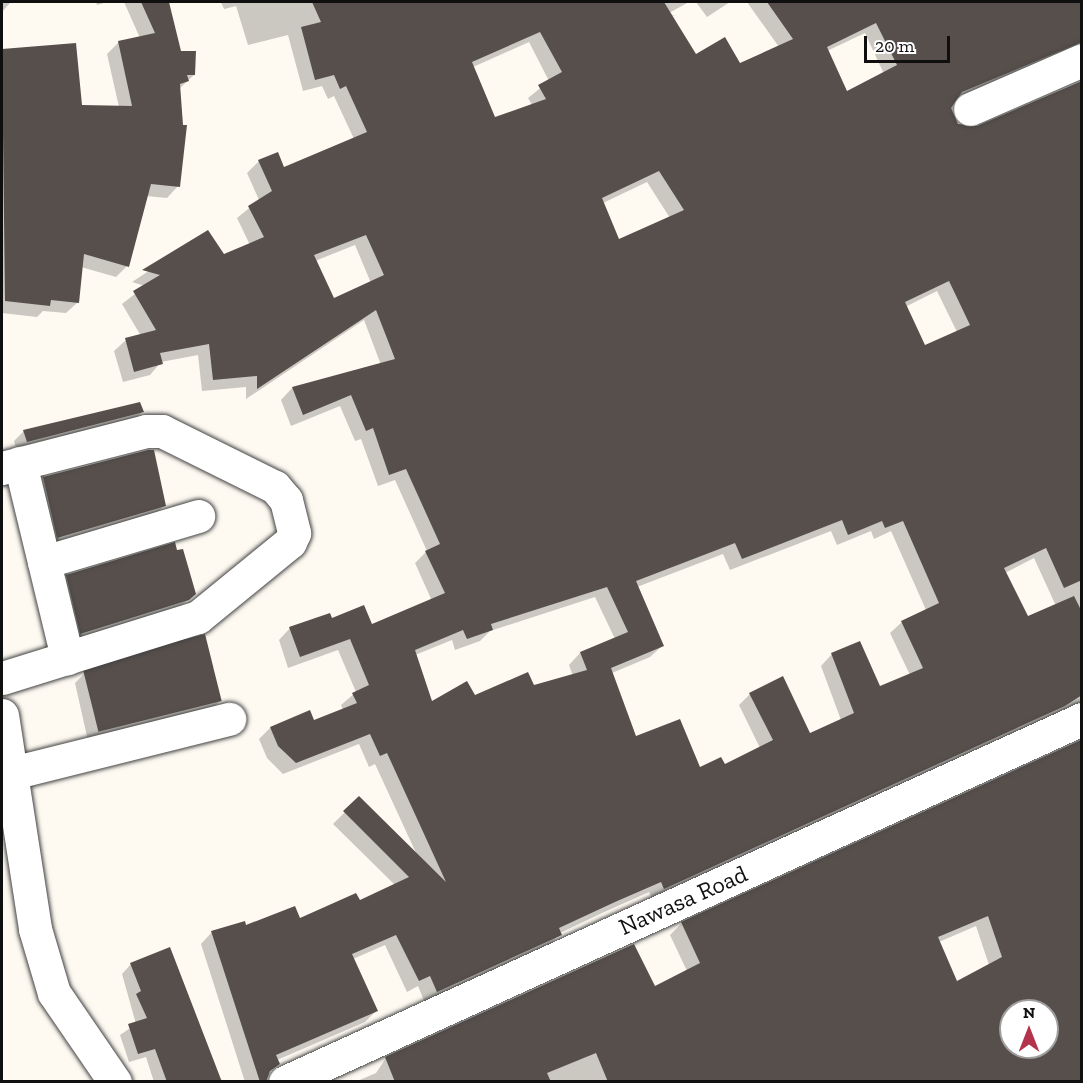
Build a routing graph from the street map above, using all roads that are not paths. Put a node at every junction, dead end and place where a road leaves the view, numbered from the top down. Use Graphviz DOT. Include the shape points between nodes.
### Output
graph roads {
  1 [pos="1082,60"];
  2 [pos="970,109"];
  3 [pos="11,465"];
  4 [pos="198,516"];
  5 [pos="44,562"];
  6 [pos="67,658"];
  7 [pos="2,678"];
  8 [pos="2,715"];
  9 [pos="229,719"];
  10 [pos="1082,719"];
  11 [pos="12,773"];
  12 [pos="115,1082"];
  13 [pos="285,1082"];
  1 -- 2 [label="street"];
  3 -- 5 [label="street"];
  3 -- 6 [label="street" via="146,431 162,431 275,487 286,500 294,522 290,542 198,617"];
  4 -- 5 [label="street"];
  5 -- 6 [label="street"];
  6 -- 7 [label="street"];
  8 -- 11 [label="street"];
  9 -- 11 [label="street"];
  10 -- 13 [label="street, Nawasa Road"];
  11 -- 12 [label="street" via="35,929 54,993"];
}
